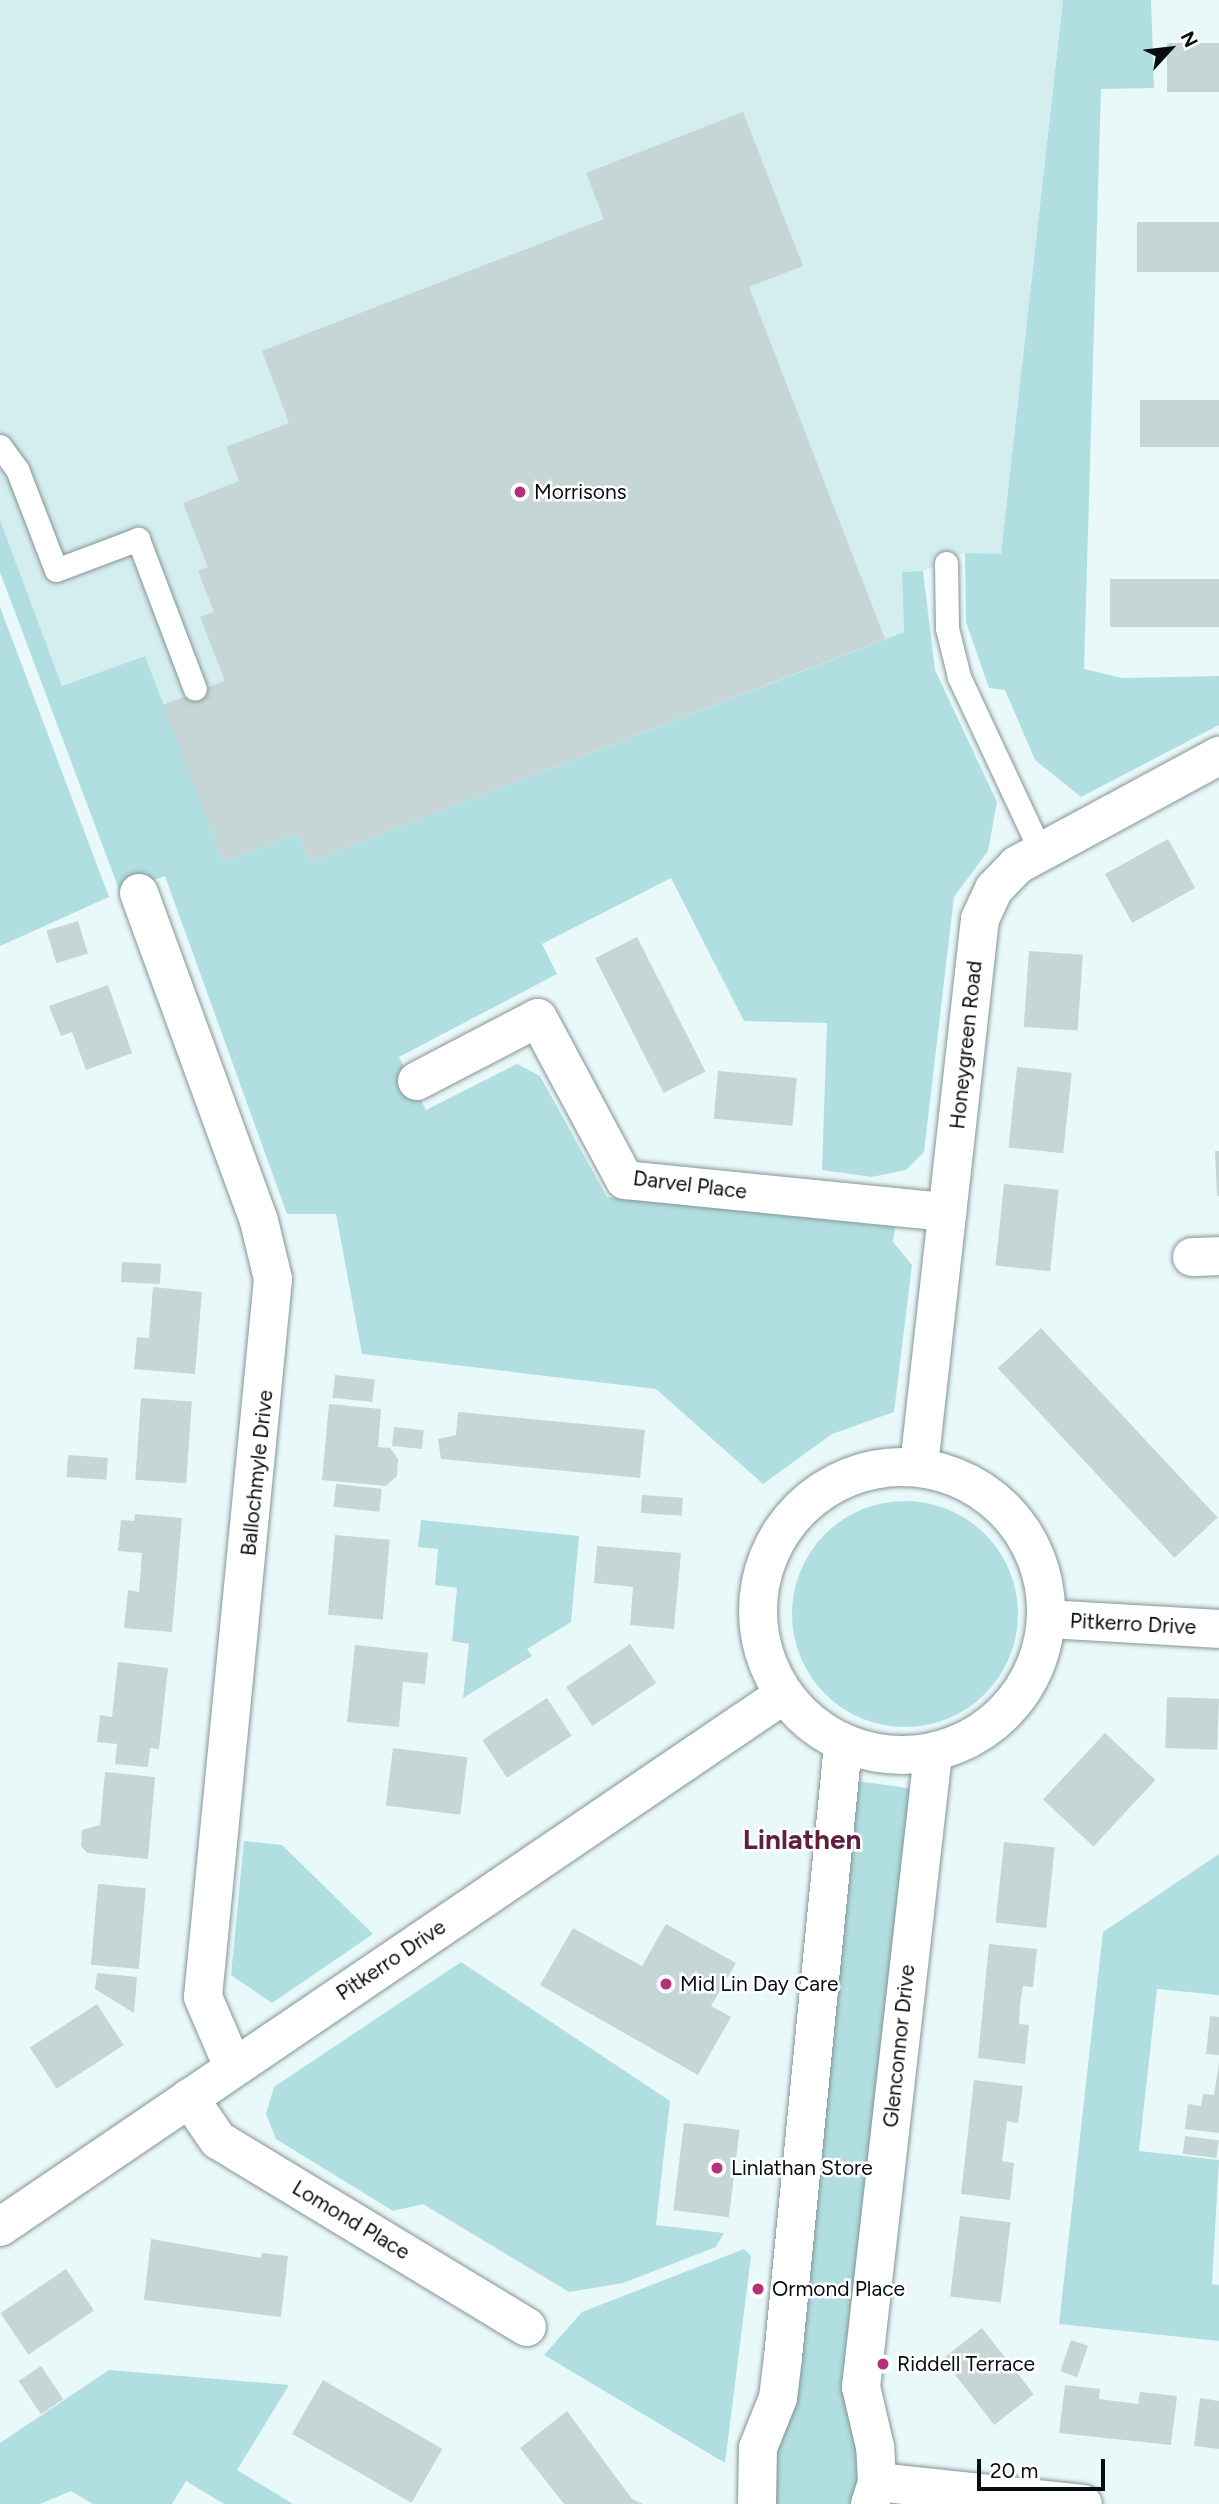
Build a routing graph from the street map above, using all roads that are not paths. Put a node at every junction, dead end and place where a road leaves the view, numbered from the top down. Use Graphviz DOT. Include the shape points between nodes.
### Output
graph roads {
  1 [pos="0,446"];
  2 [pos="946,563"];
  3 [pos="195,689"];
  4 [pos="1219,756"];
  5 [pos="1040,849"];
  6 [pos="139,894"];
  7 [pos="417,1081"];
  8 [pos="947,1212"];
  9 [pos="919,1466"];
  10 [pos="1047,1619"];
  11 [pos="1219,1629"];
  12 [pos="783,1695"];
  13 [pos="843,1745"];
  14 [pos="933,1754"];
  15 [pos="233,2067"];
  16 [pos="189,2098"];
  17 [pos="0,2227"];
  18 [pos="527,2327"];
  19 [pos="873,2493"];
  20 [pos="757,2504"];
  21 [pos="1083,2504"];
  1 -- 3 [label="lane" via="17,469 56,570 138,539"];
  2 -- 5 [label="lane" via="947,628 959,677"];
  4 -- 5 [label="street, Honeygreen Road"];
  5 -- 8 [label="street, Honeygreen Road" via="994,889 980,919"];
  6 -- 15 [label="street, Ballochmyle Drive" via="259,1221 273,1279 203,1997"];
  7 -- 8 [label="street, Darvel Place" via="538,1018 625,1180"];
  8 -- 9 [label="street, Honeygreen Road"];
  9 -- 10 [label="street, Pitkerro Drive" via="971,1483 1014,1517 1040,1565"];
  9 -- 12 [label="street, Pitkerro Drive" via="863,1470 814,1495 776,1536 758,1588 760,1644"];
  10 -- 11 [label="street, Pitkerro Drive"];
  10 -- 14 [label="street, Pitkerro Drive" via="1037,1665 1013,1706 977,1737"];
  12 -- 13 [label="street, Pitkerro Drive" via="809,1723"];
  12 -- 15 [label="street, Pitkerro Drive"];
  13 -- 14 [label="street, Pitkerro Drive" via="887,1756"];
  13 -- 20 [label="street" via="783,2357 778,2398 758,2448"];
  14 -- 19 [label="street, Glenconnor Drive" via="861,2387"];
  15 -- 16 [label="street, Pitkerro Drive"];
  16 -- 17 [label="street, Pitkerro Drive"];
  16 -- 18 [label="street, Lomond Place" via="218,2140"];
  19 -- 21 [label="street"];
}
